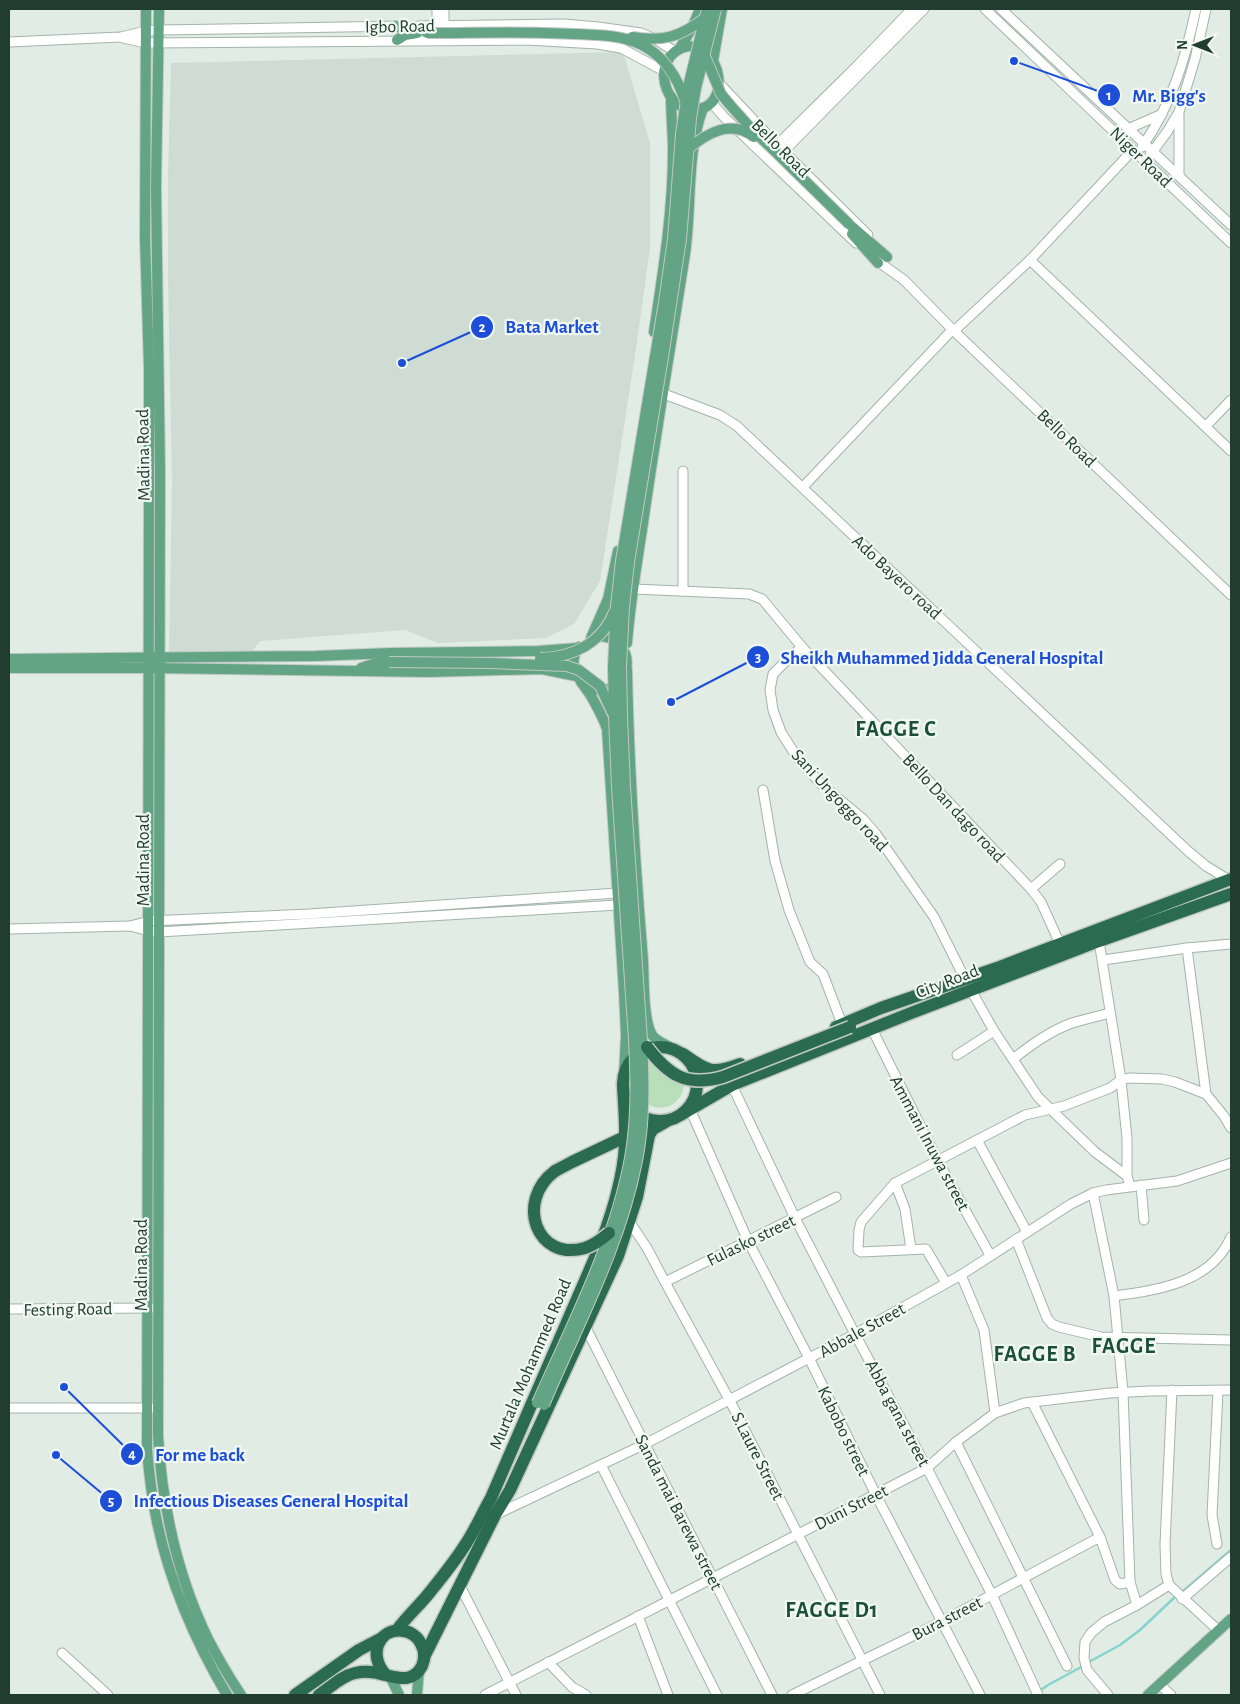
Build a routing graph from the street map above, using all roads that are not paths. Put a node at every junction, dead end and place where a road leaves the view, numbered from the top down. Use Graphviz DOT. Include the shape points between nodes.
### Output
graph roads {
  1 [pos="146,9"];
  2 [pos="159,9"];
  3 [pos="437,9"];
  4 [pos="444,9"];
  5 [pos="716,9"];
  6 [pos="722,9"];
  7 [pos="912,9"];
  8 [pos="924,9"];
  9 [pos="985,9"];
  10 [pos="1001,9"];
  11 [pos="1196,9"];
  12 [pos="1206,9"];
  13 [pos="704,12"];
  14 [pos="396,26"];
  15 [pos="434,28"];
  16 [pos="160,30"];
  17 [pos="146,31"];
  18 [pos="121,37"];
  19 [pos="397,40"];
  20 [pos="9,42"];
  21 [pos="146,42"];
  22 [pos="160,42"];
  23 [pos="677,50"];
  24 [pos="704,54"];
  25 [pos="713,61"];
  26 [pos="664,71"];
  27 [pos="719,83"];
  28 [pos="671,97"];
  29 [pos="686,104"];
  30 [pos="707,105"];
  31 [pos="1179,112"];
  32 [pos="1162,114"];
  33 [pos="1130,128"];
  34 [pos="1144,143"];
  35 [pos="781,148"];
  36 [pos="688,149"];
  37 [pos="1152,151"];
  38 [pos="1135,152"];
  39 [pos="1145,161"];
  40 [pos="1179,175"];
  41 [pos="1231,225"];
  42 [pos="848,226"];
  43 [pos="1231,243"];
  44 [pos="883,260"];
  45 [pos="1030,260"];
  46 [pos="157,268"];
  47 [pos="145,269"];
  48 [pos="954,330"];
  49 [pos="664,394"];
  50 [pos="1231,400"];
  51 [pos="1206,426"];
  52 [pos="1231,451"];
  53 [pos="683,471"];
  54 [pos="802,487"];
  55 [pos="633,588"];
  56 [pos="683,591"];
  57 [pos="1231,595"];
  58 [pos="616,606"];
  59 [pos="591,638"];
  60 [pos="802,647"];
  61 [pos="578,648"];
  62 [pos="626,652"];
  63 [pos="354,654"];
  64 [pos="9,659"];
  65 [pos="389,660"];
  66 [pos="148,663"];
  67 [pos="159,663"];
  68 [pos="627,666"];
  69 [pos="9,668"];
  70 [pos="355,671"];
  71 [pos="579,679"];
  72 [pos="614,717"];
  73 [pos="763,790"];
  74 [pos="1060,864"];
  75 [pos="1230,880"];
  76 [pos="1031,889"];
  77 [pos="617,893"];
  78 [pos="1230,895"];
  79 [pos="618,905"];
  80 [pos="154,926"];
  81 [pos="9,928"];
  82 [pos="1099,941"];
  83 [pos="1060,944"];
  84 [pos="1231,944"];
  85 [pos="1187,948"];
  86 [pos="1103,960"];
  87 [pos="968,985"];
  88 [pos="1110,1013"];
  89 [pos="846,1026"];
  90 [pos="872,1029"];
  91 [pos="994,1030"];
  92 [pos="645,1044"];
  93 [pos="677,1051"];
  94 [pos="957,1055"];
  95 [pos="1013,1060"];
  96 [pos="725,1070"];
  97 [pos="624,1079"];
  98 [pos="1121,1080"];
  99 [pos="732,1085"];
  100 [pos="1206,1094"];
  101 [pos="1050,1108"];
  102 [pos="686,1112"];
  103 [pos="662,1121"];
  104 [pos="1231,1128"];
  105 [pos="625,1137"];
  106 [pos="977,1140"];
  107 [pos="938,1160"];
  108 [pos="1231,1163"];
  109 [pos="1127,1176"];
  110 [pos="895,1184"];
  111 [pos="1141,1185"];
  112 [pos="1130,1186"];
  113 [pos="1093,1193"];
  114 [pos="836,1197"];
  115 [pos="795,1218"];
  116 [pos="1144,1220"];
  117 [pos="629,1221"];
  118 [pos="1027,1232"];
  119 [pos="609,1234"];
  120 [pos="1231,1237"];
  121 [pos="1016,1239"];
  122 [pos="748,1241"];
  123 [pos="911,1249"];
  124 [pos="990,1255"];
  125 [pos="961,1275"];
  126 [pos="665,1282"];
  127 [pos="946,1283"];
  128 [pos="1114,1296"];
  129 [pos="153,1308"];
  130 [pos="9,1309"];
  131 [pos="586,1328"];
  132 [pos="855,1334"];
  133 [pos="1118,1338"];
  134 [pos="1231,1340"];
  135 [pos="809,1358"];
  136 [pos="1172,1390"];
  137 [pos="1231,1390"];
  138 [pos="1218,1391"];
  139 [pos="1123,1392"];
  140 [pos="730,1401"];
  141 [pos="1032,1402"];
  142 [pos="540,1404"];
  143 [pos="9,1408"];
  144 [pos="152,1408"];
  145 [pos="995,1413"];
  146 [pos="518,1437"];
  147 [pos="532,1441"];
  148 [pos="956,1442"];
  149 [pos="645,1444"];
  150 [pos="601,1464"];
  151 [pos="928,1468"];
  152 [pos="876,1495"];
  153 [pos="495,1515"];
  154 [pos="798,1534"];
  155 [pos="1100,1537"];
  156 [pos="1217,1544"];
  157 [pos="1231,1557"];
  158 [pos="712,1577"];
  159 [pos="1024,1579"];
  160 [pos="1130,1582"];
  161 [pos="460,1584"];
  162 [pos="1169,1584"];
  163 [pos="992,1595"];
  164 [pos="1182,1599"];
  165 [pos="669,1600"];
  166 [pos="1137,1605"];
  167 [pos="638,1616"];
  168 [pos="1231,1619"];
  169 [pos="941,1622"];
  170 [pos="1231,1627"];
  171 [pos="397,1630"];
  172 [pos="1219,1631"];
  173 [pos="382,1638"];
  174 [pos="62,1652"];
  175 [pos="424,1656"];
  176 [pos="863,1660"];
  177 [pos="548,1662"];
  178 [pos="1067,1666"];
  179 [pos="419,1670"];
  180 [pos="389,1676"];
  181 [pos="509,1682"];
  182 [pos="1163,1691"];
  183 [pos="1036,1692"];
  184 [pos="108,1695"];
  185 [pos="227,1695"];
  186 [pos="241,1695"];
  187 [pos="294,1695"];
  188 [pos="319,1695"];
  189 [pos="399,1695"];
  190 [pos="417,1695"];
  191 [pos="485,1695"];
  192 [pos="516,1695"];
  193 [pos="586,1695"];
  194 [pos="668,1695"];
  195 [pos="717,1695"];
  196 [pos="772,1695"];
  197 [pos="792,1695"];
  198 [pos="880,1695"];
  199 [pos="980,1695"];
  200 [pos="1108,1695"];
  201 [pos="1148,1695"];
  1 -- 17 [label="main road, Madina Road"];
  2 -- 16 [label="main road, Madina Road"];
  3 -- 15 [label="street"];
  4 -- 15 [label="street"];
  5 -- 24 [label="main road, bridge"];
  6 -- 25 [label="main road"];
  7 -- 35 [label="street"];
  8 -- 35 [label="street"];
  9 -- 38 [label="street, Niger Road"];
  10 -- 33 [label="street, Niger Road"];
  11 -- 32 [label="street" via="1177,82"];
  12 -- 31 [label="street"];
  13 -- 15 [label="main road, bridge" via="682,33 661,39 579,30"];
  13 -- 23 [label="main road"];
  13 -- 29 [label="main road, bridge"];
  14 -- 15 [label="main road"];
  14 -- 16 [label="street, Igbo Road"];
  15 -- 19 [label="main road"];
  15 -- 23 [label="street, Igbo Road" via="564,24 598,27 641,33"];
  15 -- 29 [label="main road, bridge" via="614,36 642,44 663,60 678,82"];
  16 -- 17 [label="street, Igbo Road"];
  16 -- 22 [label="main road, Madina Road"];
  17 -- 18 [label="street, Igbo Road"];
  17 -- 21 [label="main road, Madina Road"];
  18 -- 20 [label="street, Igbo Road"];
  18 -- 21 [label="street, Igbo Road"];
  19 -- 22 [label="street, Igbo Road"];
  19 -- 26 [label="street, Igbo Road" via="527,40 597,44 621,48"];
  21 -- 22 [label="street, Igbo Road"];
  21 -- 47 [label="main road, Madina Road"];
  22 -- 46 [label="main road, Madina Road"];
  23 -- 25 [label="main road" via="695,47"];
  23 -- 26 [label="main road" via="665,62"];
  24 -- 36 [label="main road, bridge"];
  24 -- 42 [label="main road, bridge" via="721,94 731,106"];
  25 -- 27 [label="main road"];
  26 -- 28 [label="main road"];
  27 -- 30 [label="main road"];
  27 -- 35 [label="street, Bello Road"];
  28 -- 30 [label="main road" via="683,108 691,110"];
  28 -- 59 [label="main road" via="673,150 663,274 613,580 604,611"];
  29 -- 58 [label="main road, bridge" via="669,266"];
  30 -- 44 [label="street, Bello Road"];
  30 -- 49 [label="main road" via="698,122 695,138 688,235"];
  31 -- 37 [label="street"];
  31 -- 40 [label="street"];
  32 -- 33 [label="street"];
  32 -- 34 [label="street"];
  33 -- 34 [label="street, Niger Road"];
  34 -- 37 [label="street, Niger Road"];
  34 -- 38 [label="street"];
  35 -- 44 [label="street, Bello Road" via="868,235"];
  36 -- 42 [label="main road, bridge" via="710,132 725,129 752,135"];
  36 -- 92 [label="main road, bridge" via="680,248 623,616 621,667 625,787"];
  37 -- 39 [label="street"];
  37 -- 40 [label="street, Niger Road"];
  38 -- 39 [label="street, Niger Road"];
  38 -- 45 [label="street"];
  39 -- 43 [label="street, Niger Road"];
  40 -- 41 [label="street, Niger Road"];
  42 -- 44 [label="main road"];
  44 -- 48 [label="street, Bello Road"];
  45 -- 48 [label="street"];
  45 -- 51 [label="street"];
  46 -- 47 [label="street"];
  46 -- 67 [label="main road, Madina Road"];
  47 -- 66 [label="main road, Madina Road" via="149,398"];
  48 -- 54 [label="street"];
  48 -- 57 [label="street, Bello Road"];
  49 -- 54 [label="street, Ado Bayero road" via="720,414"];
  49 -- 55 [label="main road"];
  50 -- 51 [label="street"];
  51 -- 52 [label="street"];
  53 -- 56 [label="street"];
  54 -- 75 [label="street, Ado Bayero road" via="1188,851"];
  55 -- 56 [label="street, Bello Dan dago road"];
  55 -- 62 [label="main road"];
  56 -- 60 [label="street, Bello Dan dago road" via="755,595 762,599"];
  58 -- 65 [label="main road, bridge" via="611,619 594,640 568,654 549,658"];
  58 -- 72 [label="main road, bridge"];
  59 -- 61 [label="main road"];
  59 -- 62 [label="main road" via="607,637"];
  60 -- 76 [label="street, Bello Dan dago road"];
  60 -- 87 [label="street, Sani Ungoggo road" via="773,674 770,690 773,710 782,732 796,756 822,785 876,834 934,917"];
  61 -- 63 [label="main road"];
  61 -- 71 [label="main road" via="574,660"];
  62 -- 68 [label="main road"];
  63 -- 65 [label="main road"];
  63 -- 67 [label="main road"];
  64 -- 66 [label="main road"];
  65 -- 70 [label="main road"];
  65 -- 72 [label="main road, bridge" via="567,666 579,670 600,686"];
  66 -- 67 [label="main road"];
  66 -- 69 [label="main road"];
  66 -- 80 [label="main road, Madina Road"];
  67 -- 70 [label="main road"];
  67 -- 80 [label="main road, Madina Road"];
  68 -- 71 [label="main road" via="618,684 609,689 589,688"];
  68 -- 93 [label="main road" via="647,1014 652,1035"];
  70 -- 71 [label="main road" via="542,669"];
  71 -- 77 [label="main road" via="607,729"];
  72 -- 119 [label="main road, bridge" via="636,1081 630,1158"];
  73 -- 89 [label="street" via="775,861 789,910 810,962 823,974"];
  74 -- 76 [label="street"];
  75 -- 83 [label="highway, City Road"];
  76 -- 83 [label="street, Bello Dan dago road" via="1041,902"];
  77 -- 79 [label="main road"];
  77 -- 80 [label="street"];
  78 -- 82 [label="highway, City Road"];
  79 -- 80 [label="street"];
  79 -- 97 [label="main road" via="626,1035"];
  80 -- 81 [label="street"];
  80 -- 129 [label="main road, Madina Road"];
  82 -- 86 [label="street"];
  82 -- 87 [label="highway, City Road"];
  83 -- 87 [label="highway, City Road"];
  84 -- 85 [label="street"];
  85 -- 86 [label="street"];
  85 -- 100 [label="street"];
  86 -- 88 [label="street"];
  87 -- 89 [label="highway, City Road" via="881,1008 857,1024"];
  87 -- 90 [label="highway, City Road"];
  87 -- 91 [label="street, Sani Ungoggo road"];
  88 -- 95 [label="street" via="1063,1027 1035,1042"];
  88 -- 98 [label="street"];
  89 -- 92 [label="highway, bridge" via="712,1080 679,1077 665,1069"];
  89 -- 96 [label="highway"];
  90 -- 99 [label="highway, City Road"];
  90 -- 107 [label="street, Ammani Inuwa street"];
  91 -- 94 [label="street"];
  91 -- 95 [label="street, Sani Ungoggo road"];
  92 -- 142 [label="main road, bridge" via="642,1124 630,1191 610,1256"];
  93 -- 96 [label="highway" via="708,1070"];
  93 -- 97 [label="highway" via="656,1046 642,1051 630,1061"];
  93 -- 102 [label="highway" via="691,1062 698,1084"];
  95 -- 101 [label="street, Sani Ungoggo road" via="1038,1097"];
  96 -- 99 [label="street, Abba gana street"];
  97 -- 103 [label="highway" via="629,1105 646,1118"];
  97 -- 105 [label="highway, Murtala Mohammed Road"];
  98 -- 100 [label="street" via="1162,1079"];
  98 -- 101 [label="street" via="1110,1088 1064,1106"];
  98 -- 109 [label="street"];
  99 -- 102 [label="highway, City Road"];
  99 -- 115 [label="street, Abba gana street"];
  100 -- 104 [label="street"];
  101 -- 106 [label="street" via="1025,1115"];
  101 -- 109 [label="street, Sani Ungoggo road" via="1095,1152"];
  102 -- 103 [label="highway"];
  102 -- 122 [label="street, Kabobo street"];
  103 -- 105 [label="highway"];
  103 -- 117 [label="highway, Murtala Mohammed Road" via="649,1135"];
  105 -- 119 [label="highway, bridge" via="548,1177 539,1189 533,1209 536,1225 545,1238 563,1249 587,1247"];
  105 -- 146 [label="highway, Murtala Mohammed Road" via="618,1188 604,1236"];
  106 -- 107 [label="street"];
  106 -- 118 [label="street"];
  107 -- 110 [label="street"];
  107 -- 124 [label="street, Ammani Inuwa street"];
  108 -- 111 [label="street, Abbale Street" via="1177,1181"];
  109 -- 112 [label="street"];
  110 -- 123 [label="street" via="905,1209"];
  110 -- 123 [label="street" via="861,1222 857,1247 861,1252"];
  111 -- 112 [label="street, Abbale Street"];
  111 -- 116 [label="street"];
  112 -- 113 [label="street, Abbale Street"];
  113 -- 118 [label="street, Abbale Street"];
  113 -- 128 [label="street"];
  114 -- 115 [label="street, Fulasko street"];
  115 -- 122 [label="street, Fulasko street"];
  115 -- 132 [label="street, Abba gana street"];
  117 -- 126 [label="street, S.Laure Street"];
  117 -- 131 [label="highway, Murtala Mohammed Road" via="618,1256"];
  118 -- 121 [label="street, Abbale Street"];
  119 -- 142 [label="main road, bridge"];
  120 -- 128 [label="street" via="1215,1262 1198,1274 1177,1284"];
  121 -- 124 [label="street, Abbale Street"];
  121 -- 133 [label="street" via="1052,1324 1101,1337"];
  122 -- 126 [label="street, Fulasko street"];
  122 -- 135 [label="street, Kabobo street"];
  123 -- 127 [label="street" via="928,1251"];
  124 -- 125 [label="street, Abbale Street"];
  125 -- 127 [label="street, Abbale Street"];
  125 -- 145 [label="street" via="984,1330"];
  126 -- 140 [label="street, S.Laure Street"];
  127 -- 132 [label="street, Abbale Street"];
  128 -- 133 [label="street"];
  129 -- 130 [label="street, Festing Road"];
  129 -- 144 [label="main road, Madina Road"];
  131 -- 147 [label="highway, Murtala Mohammed Road"];
  131 -- 149 [label="street, Sanda mai Barewa street"];
  132 -- 135 [label="street, Abbale Street"];
  132 -- 151 [label="street, Abba gana street"];
  133 -- 134 [label="street"];
  133 -- 139 [label="street"];
  135 -- 140 [label="street, Abbale Street"];
  135 -- 152 [label="street, Kabobo street"];
  136 -- 138 [label="street, Duni Street"];
  136 -- 139 [label="street, Duni Street"];
  136 -- 162 [label="street" via="1165,1544"];
  137 -- 138 [label="street, Duni Street"];
  138 -- 156 [label="street" via="1212,1515"];
  139 -- 141 [label="street, Duni Street"];
  139 -- 160 [label="street"];
  140 -- 149 [label="street, Abbale Street"];
  140 -- 154 [label="street, S.Laure Street"];
  141 -- 145 [label="street, Duni Street"];
  141 -- 155 [label="street"];
  142 -- 146 [label="main road"];
  142 -- 147 [label="main road"];
  143 -- 144 [label="street"];
  144 -- 185 [label="main road, Madina Road" via="147,1450 161,1542 186,1617"];
  144 -- 186 [label="main road, Madina Road" via="175,1550 208,1639"];
  145 -- 148 [label="street, Duni Street"];
  146 -- 171 [label="highway, Murtala Mohammed Road" via="468,1542"];
  147 -- 153 [label="highway, Murtala Mohammed Road"];
  148 -- 151 [label="street, Duni Street"];
  148 -- 159 [label="street"];
  149 -- 150 [label="street, Abbale Street"];
  149 -- 158 [label="street, Sanda mai Barewa street"];
  150 -- 153 [label="street, Abbale Street"];
  150 -- 165 [label="street"];
  151 -- 152 [label="street, Duni Street"];
  151 -- 163 [label="street, Abba gana street"];
  152 -- 154 [label="street, Duni Street"];
  152 -- 169 [label="street, Kabobo street"];
  153 -- 161 [label="highway, Murtala Mohammed Road"];
  154 -- 158 [label="street, Duni Street"];
  154 -- 176 [label="street, S.Laure Street"];
  155 -- 159 [label="street, Bura street"];
  155 -- 160 [label="street" via="1115,1580 1120,1584"];
  157 -- 164 [label="street"];
  158 -- 165 [label="street, Duni Street"];
  158 -- 196 [label="street, Sanda mai Barewa street"];
  159 -- 163 [label="street, Bura street"];
  159 -- 178 [label="street"];
  160 -- 166 [label="street"];
  161 -- 175 [label="highway, Murtala Mohammed Road"];
  161 -- 181 [label="street"];
  162 -- 164 [label="street"];
  162 -- 166 [label="street"];
  163 -- 169 [label="street, Bura street"];
  163 -- 183 [label="street, Abba gana street"];
  164 -- 172 [label="street"];
  165 -- 167 [label="street, Duni Street"];
  165 -- 195 [label="street"];
  166 -- 200 [label="street" via="1104,1622 1085,1642 1087,1670"];
  167 -- 177 [label="street, Duni Street"];
  167 -- 194 [label="street"];
  168 -- 172 [label="main road"];
  169 -- 176 [label="street, Bura street"];
  169 -- 199 [label="street, Kabobo street"];
  170 -- 182 [label="main road"];
  171 -- 173 [label="highway"];
  171 -- 175 [label="highway" via="414,1634 424,1648"];
  172 -- 182 [label="main road"];
  173 -- 180 [label="highway" via="376,1661"];
  173 -- 187 [label="highway"];
  174 -- 184 [label="street"];
  175 -- 179 [label="highway"];
  176 -- 197 [label="street, Bura street"];
  176 -- 198 [label="street, S.Laure Street"];
  177 -- 181 [label="street, Duni Street"];
  177 -- 193 [label="street" via="572,1688"];
  179 -- 180 [label="highway" via="406,1678"];
  179 -- 190 [label="main road"];
  180 -- 188 [label="highway" via="370,1672 353,1674"];
  180 -- 189 [label="main road"];
  181 -- 191 [label="street, Duni Street"];
  181 -- 192 [label="street"];
  182 -- 201 [label="main road"];
}
